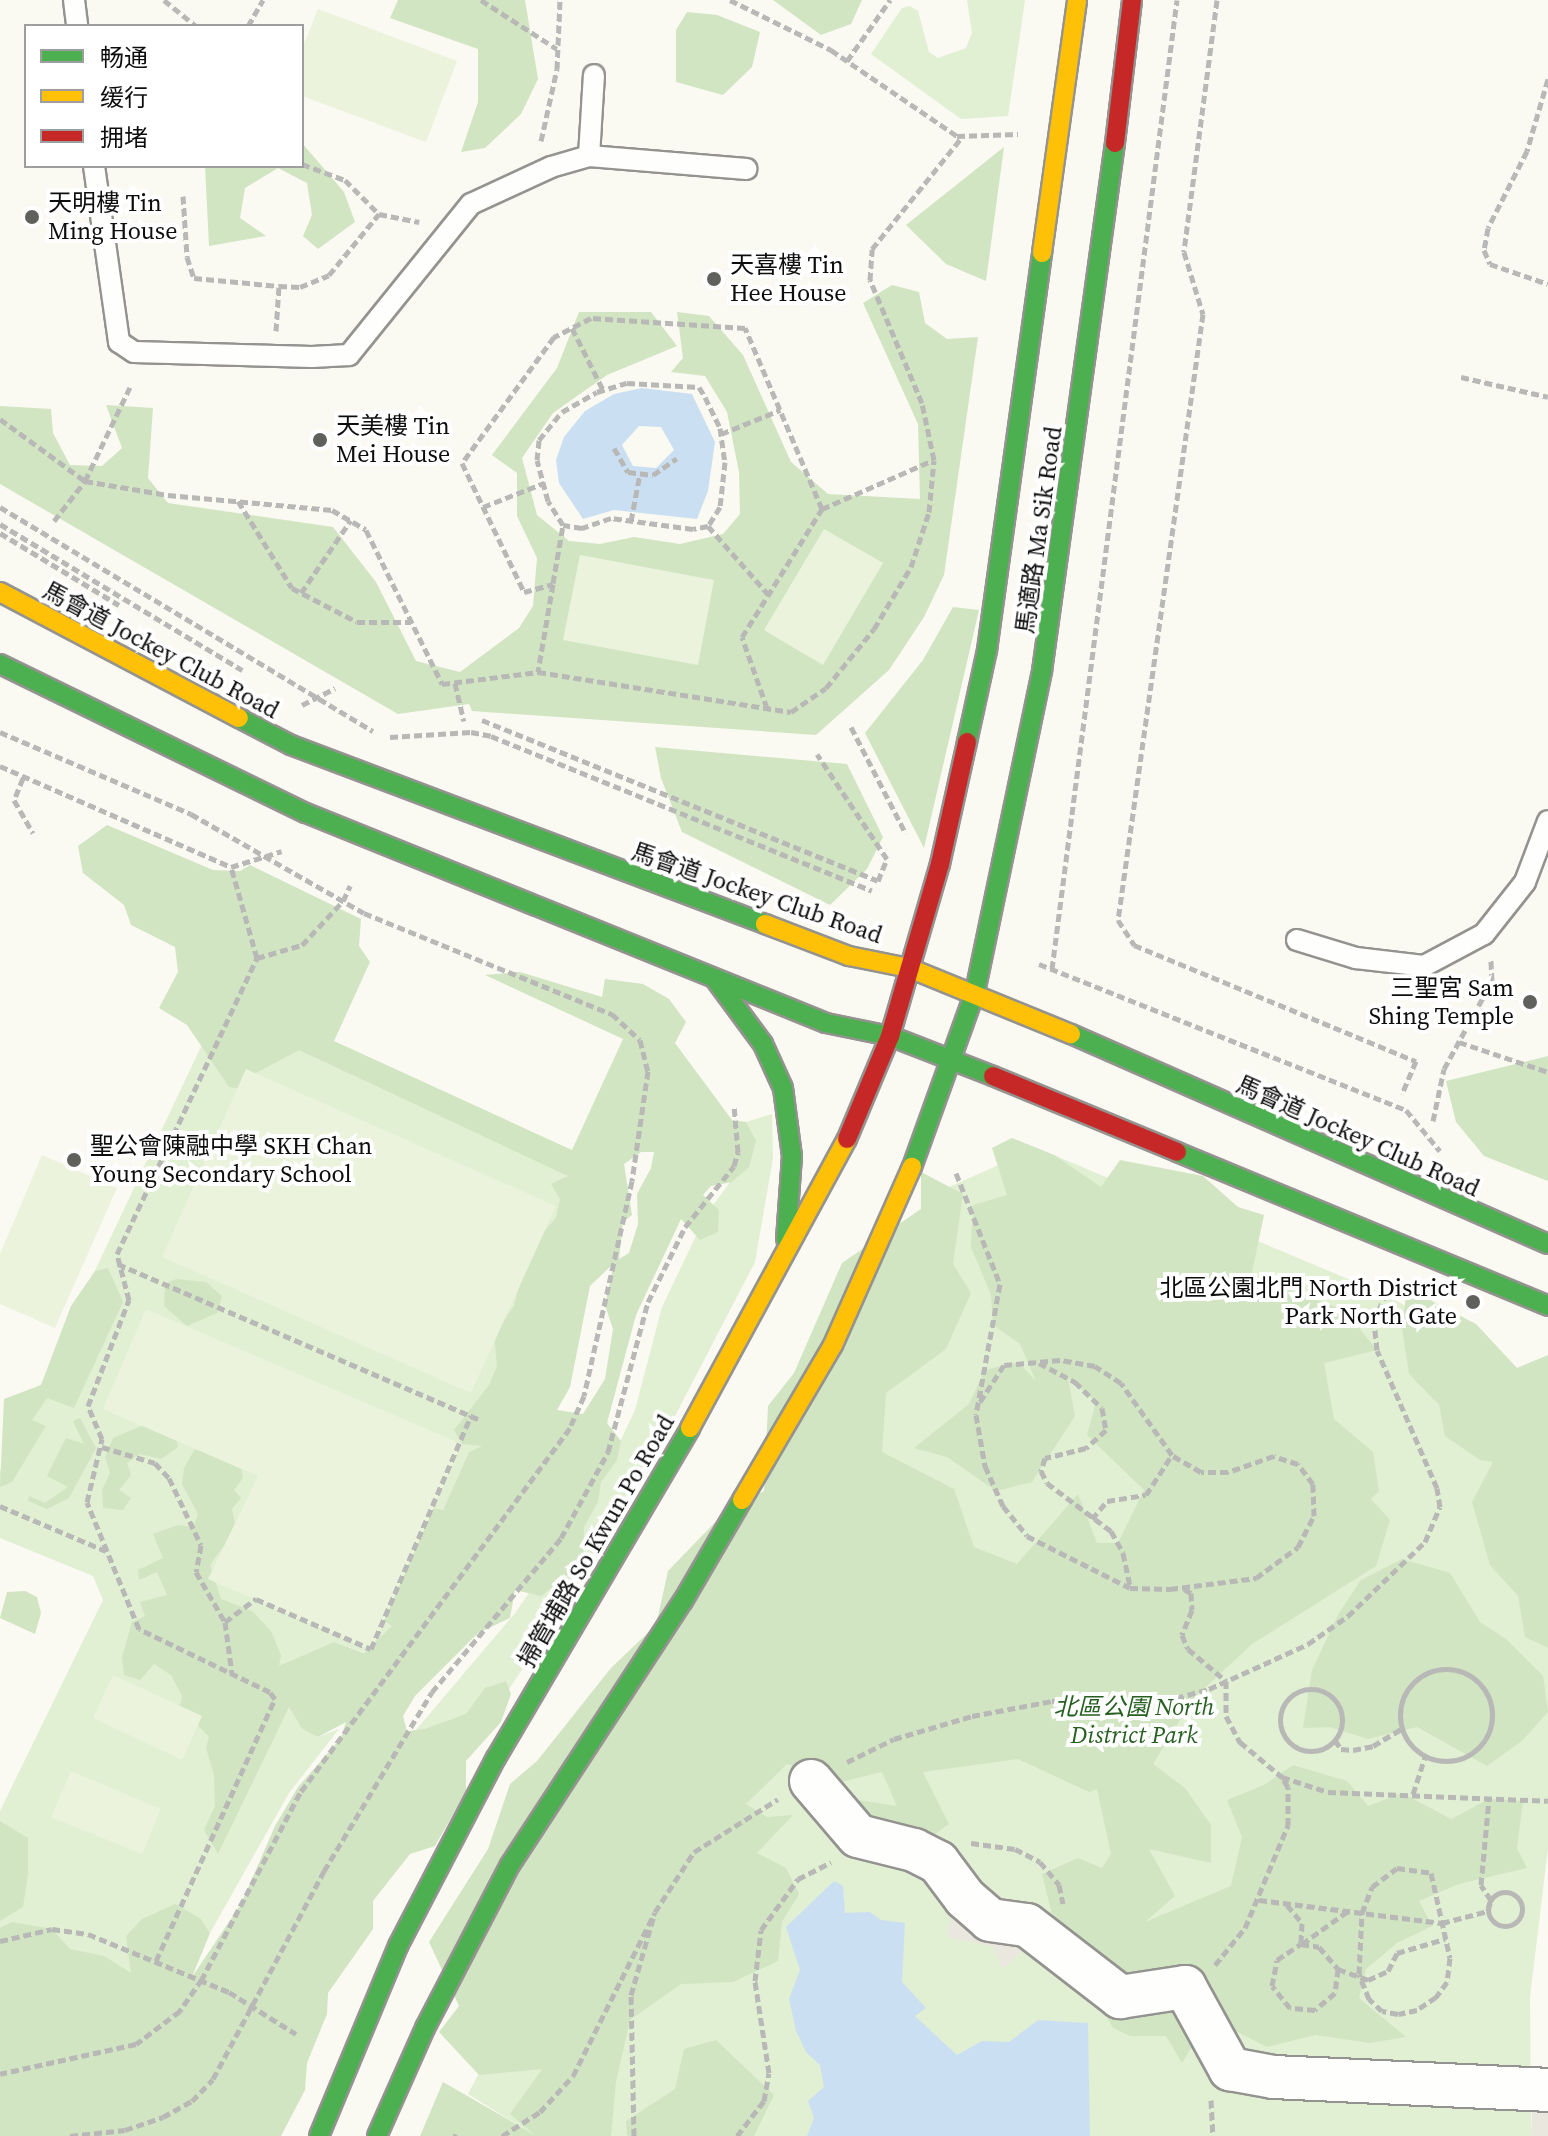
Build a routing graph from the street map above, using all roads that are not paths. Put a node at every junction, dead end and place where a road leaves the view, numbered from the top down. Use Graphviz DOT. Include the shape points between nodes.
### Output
graph roads {
  1 [pos="74,0"];
  2 [pos="1077,0"];
  3 [pos="1132,0"];
  4 [pos="77,24"];
  5 [pos="594,75"];
  6 [pos="589,156"];
  7 [pos="94,168"];
  8 [pos="746,169"];
  9 [pos="0,592"];
  10 [pos="0,664"];
  11 [pos="1548,821"];
  12 [pos="1297,940"];
  13 [pos="909,968"];
  14 [pos="715,979"];
  15 [pos="975,992"];
  16 [pos="890,1036"];
  17 [pos="950,1058"];
  18 [pos="1548,1244"];
  19 [pos="785,1257"];
  20 [pos="1548,1306"];
  21 [pos="811,1781"];
  22 [pos="1548,2090"];
  23 [pos="319,2136"];
  24 [pos="377,2136"];
  1 -- 4 [label="lane"];
  2 -- 13 [label="main road, 馬適路 Ma Sik Road" via="987,650 940,864"];
  3 -- 15 [label="main road, 馬適路 Ma Sik Road" via="1092,332 1042,671"];
  5 -- 6 [label="lane"];
  6 -- 7 [label="lane" via="471,204 349,355 312,357 134,352 119,342"];
  6 -- 8 [label="lane"];
  9 -- 13 [label="main road, 馬會道 Jockey Club Road" via="305,750 849,956"];
  10 -- 14 [label="main road" via="306,813"];
  11 -- 12 [label="lane" via="1525,882 1489,927 1424,966 1356,958"];
  13 -- 15 [label="main road, 馬會道 Jockey Club Road"];
  13 -- 16 [label="main road, 掃管埔路 So Kwun Po Road"];
  14 -- 16 [label="main road" via="826,1023"];
  14 -- 19 [label="main road" via="763,1044 783,1088 792,1156"];
  15 -- 17 [label="main road, 馬適路 Ma Sik Road"];
  15 -- 18 [label="main road, 馬會道 Jockey Club Road"];
  16 -- 17 [label="main road"];
  16 -- 19 [label="main road, 掃管埔路 So Kwun Po Road" via="849,1135"];
  17 -- 20 [label="main road"];
  17 -- 24 [label="main road" via="924,1141 833,1345 683,1601 510,1865 425,2028"];
  19 -- 23 [label="main road, 掃管埔路 So Kwun Po Road" via="613,1565 496,1758 398,1946"];
  21 -- 22 [label="street" via="858,1836 938,1862 990,1920 1027,1925 1120,1997 1185,1987 1230,2069 1274,2077"];
}
